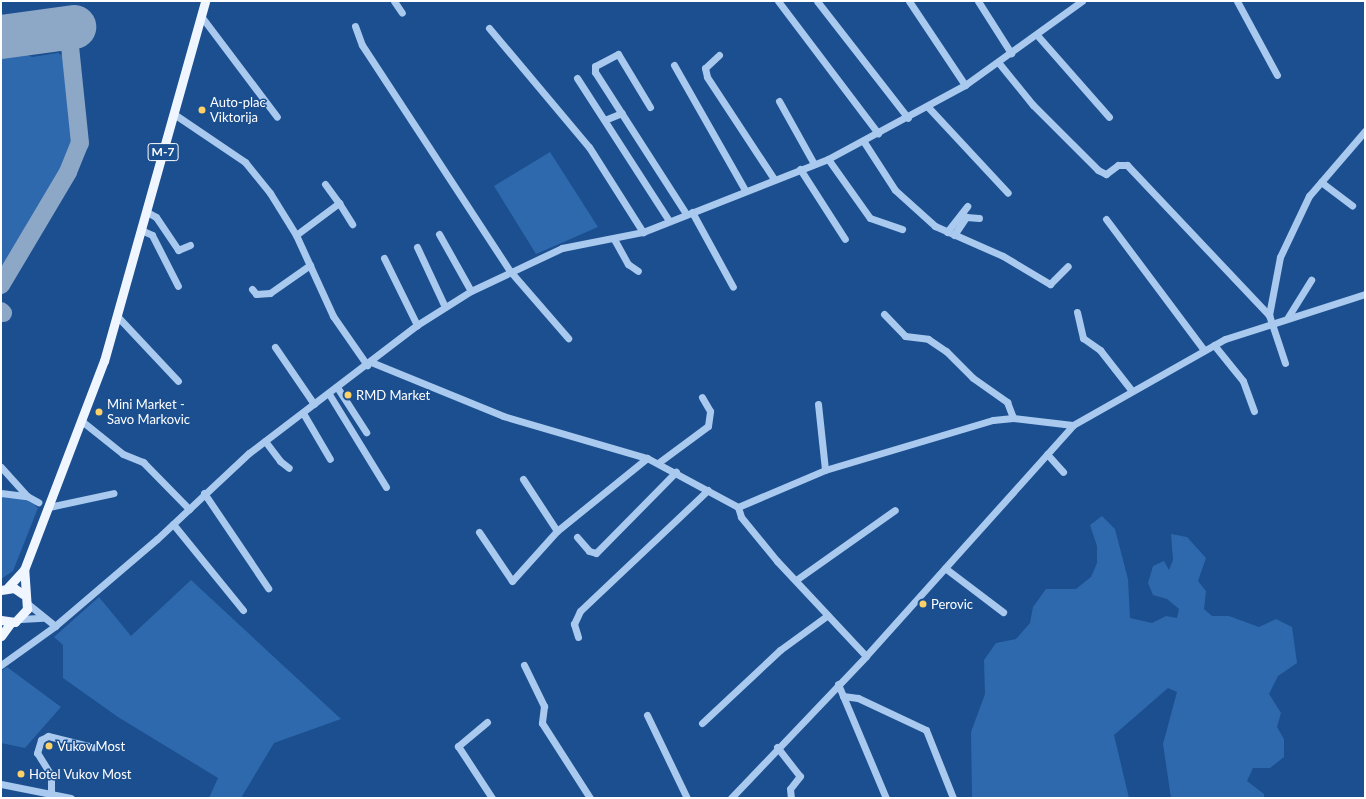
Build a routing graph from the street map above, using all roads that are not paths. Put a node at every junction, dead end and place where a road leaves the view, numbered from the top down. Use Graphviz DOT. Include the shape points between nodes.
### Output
graph roads {
  1 [pos="205,1"];
  2 [pos="394,1"];
  3 [pos="778,1"];
  4 [pos="817,1"];
  5 [pos="908,1"];
  6 [pos="978,1"];
  7 [pos="1082,1"];
  8 [pos="1237,1"];
  9 [pos="402,13"];
  10 [pos="201,16"];
  11 [pos="354,26"];
  12 [pos="489,28"];
  13 [pos="1037,35"];
  14 [pos="1011,53"];
  15 [pos="719,55"];
  16 [pos="998,62"];
  17 [pos="674,65"];
  18 [pos="1277,75"];
  19 [pos="577,78"];
  20 [pos="965,85"];
  21 [pos="779,101"];
  22 [pos="650,107"];
  23 [pos="928,107"];
  24 [pos="622,113"];
  25 [pos="174,114"];
  26 [pos="277,117"];
  27 [pos="1109,117"];
  28 [pos="908,118"];
  29 [pos="607,119"];
  30 [pos="1365,131"];
  31 [pos="878,133"];
  32 [pos="864,142"];
  33 [pos="828,159"];
  34 [pos="814,164"];
  35 [pos="800,169"];
  36 [pos="774,179"];
  37 [pos="1321,182"];
  38 [pos="325,184"];
  39 [pos="745,190"];
  40 [pos="1008,193"];
  41 [pos="339,203"];
  42 [pos="1352,205"];
  43 [pos="967,206"];
  44 [pos="147,212"];
  45 [pos="689,213"];
  46 [pos="979,218"];
  47 [pos="1106,218"];
  48 [pos="669,221"];
  49 [pos="352,224"];
  50 [pos="141,230"];
  51 [pos="902,230"];
  52 [pos="643,232"];
  53 [pos="947,232"];
  54 [pos="439,234"];
  55 [pos="296,235"];
  56 [pos="954,235"];
  57 [pos="614,239"];
  58 [pos="845,239"];
  59 [pos="190,245"];
  60 [pos="417,247"];
  61 [pos="384,258"];
  62 [pos="310,265"];
  63 [pos="1068,266"];
  64 [pos="510,271"];
  65 [pos="638,271"];
  66 [pos="1311,280"];
  67 [pos="178,286"];
  68 [pos="733,287"];
  69 [pos="252,289"];
  70 [pos="471,291"];
  71 [pos="1365,294"];
  72 [pos="445,307"];
  73 [pos="1077,312"];
  74 [pos="884,314"];
  75 [pos="1269,314"];
  76 [pos="117,316"];
  77 [pos="1288,317"];
  78 [pos="1271,322"];
  79 [pos="417,325"];
  80 [pos="568,338"];
  81 [pos="1214,345"];
  82 [pos="275,347"];
  83 [pos="1204,350"];
  84 [pos="369,363"];
  85 [pos="1285,363"];
  86 [pos="178,381"];
  87 [pos="337,387"];
  88 [pos="1132,391"];
  89 [pos="329,394"];
  90 [pos="702,397"];
  91 [pos="314,404"];
  92 [pos="818,404"];
  93 [pos="1254,411"];
  94 [pos="303,413"];
  95 [pos="1013,418"];
  96 [pos="83,422"];
  97 [pos="1073,425"];
  98 [pos="366,432"];
  99 [pos="265,441"];
  100 [pos="1047,454"];
  101 [pos="647,458"];
  102 [pos="330,459"];
  103 [pos="658,464"];
  104 [pos="1,467"];
  105 [pos="289,468"];
  106 [pos="825,470"];
  107 [pos="676,472"];
  108 [pos="1063,472"];
  109 [pos="522,479"];
  110 [pos="386,487"];
  111 [pos="708,490"];
  112 [pos="1,493"];
  113 [pos="114,493"];
  114 [pos="204,493"];
  115 [pos="27,496"];
  116 [pos="38,502"];
  117 [pos="49,507"];
  118 [pos="738,507"];
  119 [pos="189,509"];
  120 [pos="895,510"];
  121 [pos="173,524"];
  122 [pos="557,531"];
  123 [pos="479,532"];
  124 [pos="577,537"];
  125 [pos="945,568"];
  126 [pos="24,570"];
  127 [pos="796,580"];
  128 [pos="268,588"];
  129 [pos="5,589"];
  130 [pos="24,594"];
  131 [pos="28,604"];
  132 [pos="242,610"];
  133 [pos="1003,612"];
  134 [pos="828,615"];
  135 [pos="43,618"];
  136 [pos="21,619"];
  137 [pos="1,620"];
  138 [pos="11,622"];
  139 [pos="54,626"];
  140 [pos="1,636"];
  141 [pos="578,637"];
  142 [pos="866,656"];
  143 [pos="1,664"];
  144 [pos="524,665"];
  145 [pos="838,684"];
  146 [pos="843,696"];
  147 [pos="647,715"];
  148 [pos="487,722"];
  149 [pos="702,723"];
  150 [pos="777,747"];
  151 [pos="97,748"];
  152 [pos="1,784"];
  153 [pos="51,794"];
  154 [pos="735,796"];
  155 [pos="71,798"];
  156 [pos="492,798"];
  157 [pos="590,798"];
  158 [pos="687,798"];
  159 [pos="791,798"];
  160 [pos="886,798"];
  161 [pos="954,798"];
  1 -- 10 [label="main road, M-7"];
  2 -- 9 [label="street"];
  3 -- 31 [label="street"];
  4 -- 28 [label="street"];
  5 -- 20 [label="street"];
  6 -- 14 [label="street"];
  7 -- 13 [label="street"];
  8 -- 18 [label="street"];
  10 -- 25 [label="main road, M-7"];
  10 -- 26 [label="street"];
  11 -- 64 [label="street" via="362,45"];
  12 -- 52 [label="street" via="589,147"];
  13 -- 14 [label="street"];
  13 -- 27 [label="street"];
  14 -- 16 [label="street"];
  15 -- 36 [label="street" via="707,64 704,72"];
  16 -- 20 [label="street"];
  16 -- 75 [label="street" via="1033,105 1098,170 1106,174 1118,165 1127,165"];
  17 -- 39 [label="street"];
  19 -- 29 [label="street"];
  20 -- 23 [label="street"];
  21 -- 34 [label="street"];
  22 -- 24 [label="street" via="620,56 615,54 594,68"];
  23 -- 28 [label="street"];
  23 -- 40 [label="street"];
  24 -- 29 [label="street"];
  24 -- 45 [label="street"];
  25 -- 44 [label="main road, M-7"];
  25 -- 55 [label="street" via="245,162 285,214"];
  28 -- 31 [label="street"];
  29 -- 48 [label="street"];
  30 -- 37 [label="street"];
  31 -- 32 [label="street"];
  32 -- 33 [label="street"];
  32 -- 53 [label="street" via="911,208"];
  33 -- 34 [label="street"];
  33 -- 51 [label="street" via="870,218"];
  34 -- 35 [label="street"];
  35 -- 36 [label="street"];
  35 -- 58 [label="street"];
  36 -- 39 [label="street"];
  37 -- 42 [label="street"];
  37 -- 75 [label="street" via="1310,196 1280,257"];
  38 -- 41 [label="street"];
  39 -- 45 [label="street"];
  41 -- 49 [label="street"];
  41 -- 55 [label="street"];
  43 -- 53 [label="street"];
  44 -- 50 [label="main road, M-7"];
  44 -- 59 [label="street" via="156,217 179,251"];
  45 -- 48 [label="street"];
  45 -- 68 [label="street"];
  46 -- 56 [label="street" via="966,217"];
  47 -- 83 [label="street"];
  48 -- 52 [label="street"];
  50 -- 67 [label="street" via="152,235"];
  50 -- 76 [label="main road, M-7"];
  52 -- 57 [label="street"];
  53 -- 56 [label="street"];
  54 -- 70 [label="street"];
  55 -- 62 [label="street"];
  56 -- 63 [label="street" via="1003,256 1050,284"];
  57 -- 64 [label="street" via="562,248"];
  57 -- 65 [label="street" via="628,264"];
  60 -- 72 [label="street"];
  61 -- 79 [label="street"];
  62 -- 69 [label="street" via="270,293 256,294"];
  62 -- 84 [label="street" via="333,316"];
  64 -- 70 [label="street"];
  64 -- 80 [label="street"];
  66 -- 77 [label="street"];
  70 -- 72 [label="street"];
  71 -- 77 [label="street"];
  72 -- 79 [label="street"];
  73 -- 88 [label="street" via="1083,338 1100,350"];
  74 -- 95 [label="street" via="905,336 928,339 946,351 973,378 1007,402"];
  75 -- 78 [label="street"];
  76 -- 86 [label="street"];
  76 -- 96 [label="main road, M-7"];
  77 -- 78 [label="street"];
  78 -- 81 [label="street"];
  78 -- 85 [label="street"];
  79 -- 84 [label="street"];
  81 -- 83 [label="street"];
  81 -- 93 [label="street" via="1243,381"];
  82 -- 91 [label="street"];
  83 -- 88 [label="street"];
  84 -- 87 [label="street"];
  84 -- 101 [label="street" via="503,416"];
  87 -- 89 [label="street"];
  87 -- 98 [label="street"];
  88 -- 97 [label="street"];
  89 -- 91 [label="street"];
  89 -- 110 [label="street"];
  90 -- 103 [label="street" via="710,411 708,426"];
  91 -- 94 [label="street"];
  92 -- 106 [label="street"];
  94 -- 99 [label="street"];
  94 -- 102 [label="street"];
  95 -- 97 [label="street"];
  95 -- 106 [label="street" via="993,420"];
  96 -- 117 [label="main road, M-7"];
  96 -- 119 [label="street" via="123,454 143,462"];
  97 -- 100 [label="street"];
  99 -- 105 [label="street" via="280,461"];
  99 -- 114 [label="street"];
  100 -- 108 [label="street"];
  100 -- 125 [label="street"];
  101 -- 103 [label="street"];
  101 -- 122 [label="street"];
  103 -- 107 [label="street"];
  104 -- 115 [label="street"];
  106 -- 118 [label="street"];
  107 -- 111 [label="street"];
  107 -- 124 [label="street" via="596,553 589,552"];
  109 -- 122 [label="street"];
  111 -- 118 [label="street"];
  111 -- 141 [label="street" via="580,611 574,624"];
  112 -- 115 [label="street"];
  113 -- 117 [label="street"];
  114 -- 119 [label="street"];
  114 -- 128 [label="street"];
  115 -- 116 [label="street"];
  117 -- 126 [label="main road, M-7"];
  118 -- 127 [label="street" via="741,517"];
  119 -- 121 [label="street"];
  120 -- 127 [label="street"];
  121 -- 132 [label="street"];
  121 -- 139 [label="street"];
  122 -- 123 [label="street" via="512,581"];
  125 -- 133 [label="street"];
  125 -- 142 [label="street"];
  126 -- 129 [label="main road, M-7"];
  126 -- 130 [label="main road, M-7"];
  127 -- 134 [label="street"];
  129 -- 130 [label="main road, M-7"];
  130 -- 131 [label="main road, M-7"];
  131 -- 135 [label="street"];
  131 -- 136 [label="main road"];
  134 -- 142 [label="street"];
  134 -- 149 [label="street" via="780,650"];
  135 -- 136 [label="street"];
  135 -- 139 [label="street"];
  136 -- 138 [label="main road"];
  137 -- 138 [label="main road"];
  138 -- 140 [label="main road"];
  139 -- 143 [label="street"];
  142 -- 145 [label="street"];
  144 -- 157 [label="street" via="544,706 542,723"];
  145 -- 146 [label="street"];
  145 -- 150 [label="street"];
  146 -- 160 [label="street"];
  146 -- 161 [label="street" via="858,698 923,727"];
  147 -- 158 [label="street"];
  148 -- 156 [label="street" via="460,740 458,746"];
  150 -- 154 [label="street"];
  150 -- 159 [label="street" via="800,776 790,789"];
  151 -- 153 [label="street" via="48,736 41,740 37,753 52,775"];
  152 -- 153 [label="street"];
  153 -- 155 [label="street"];
}
